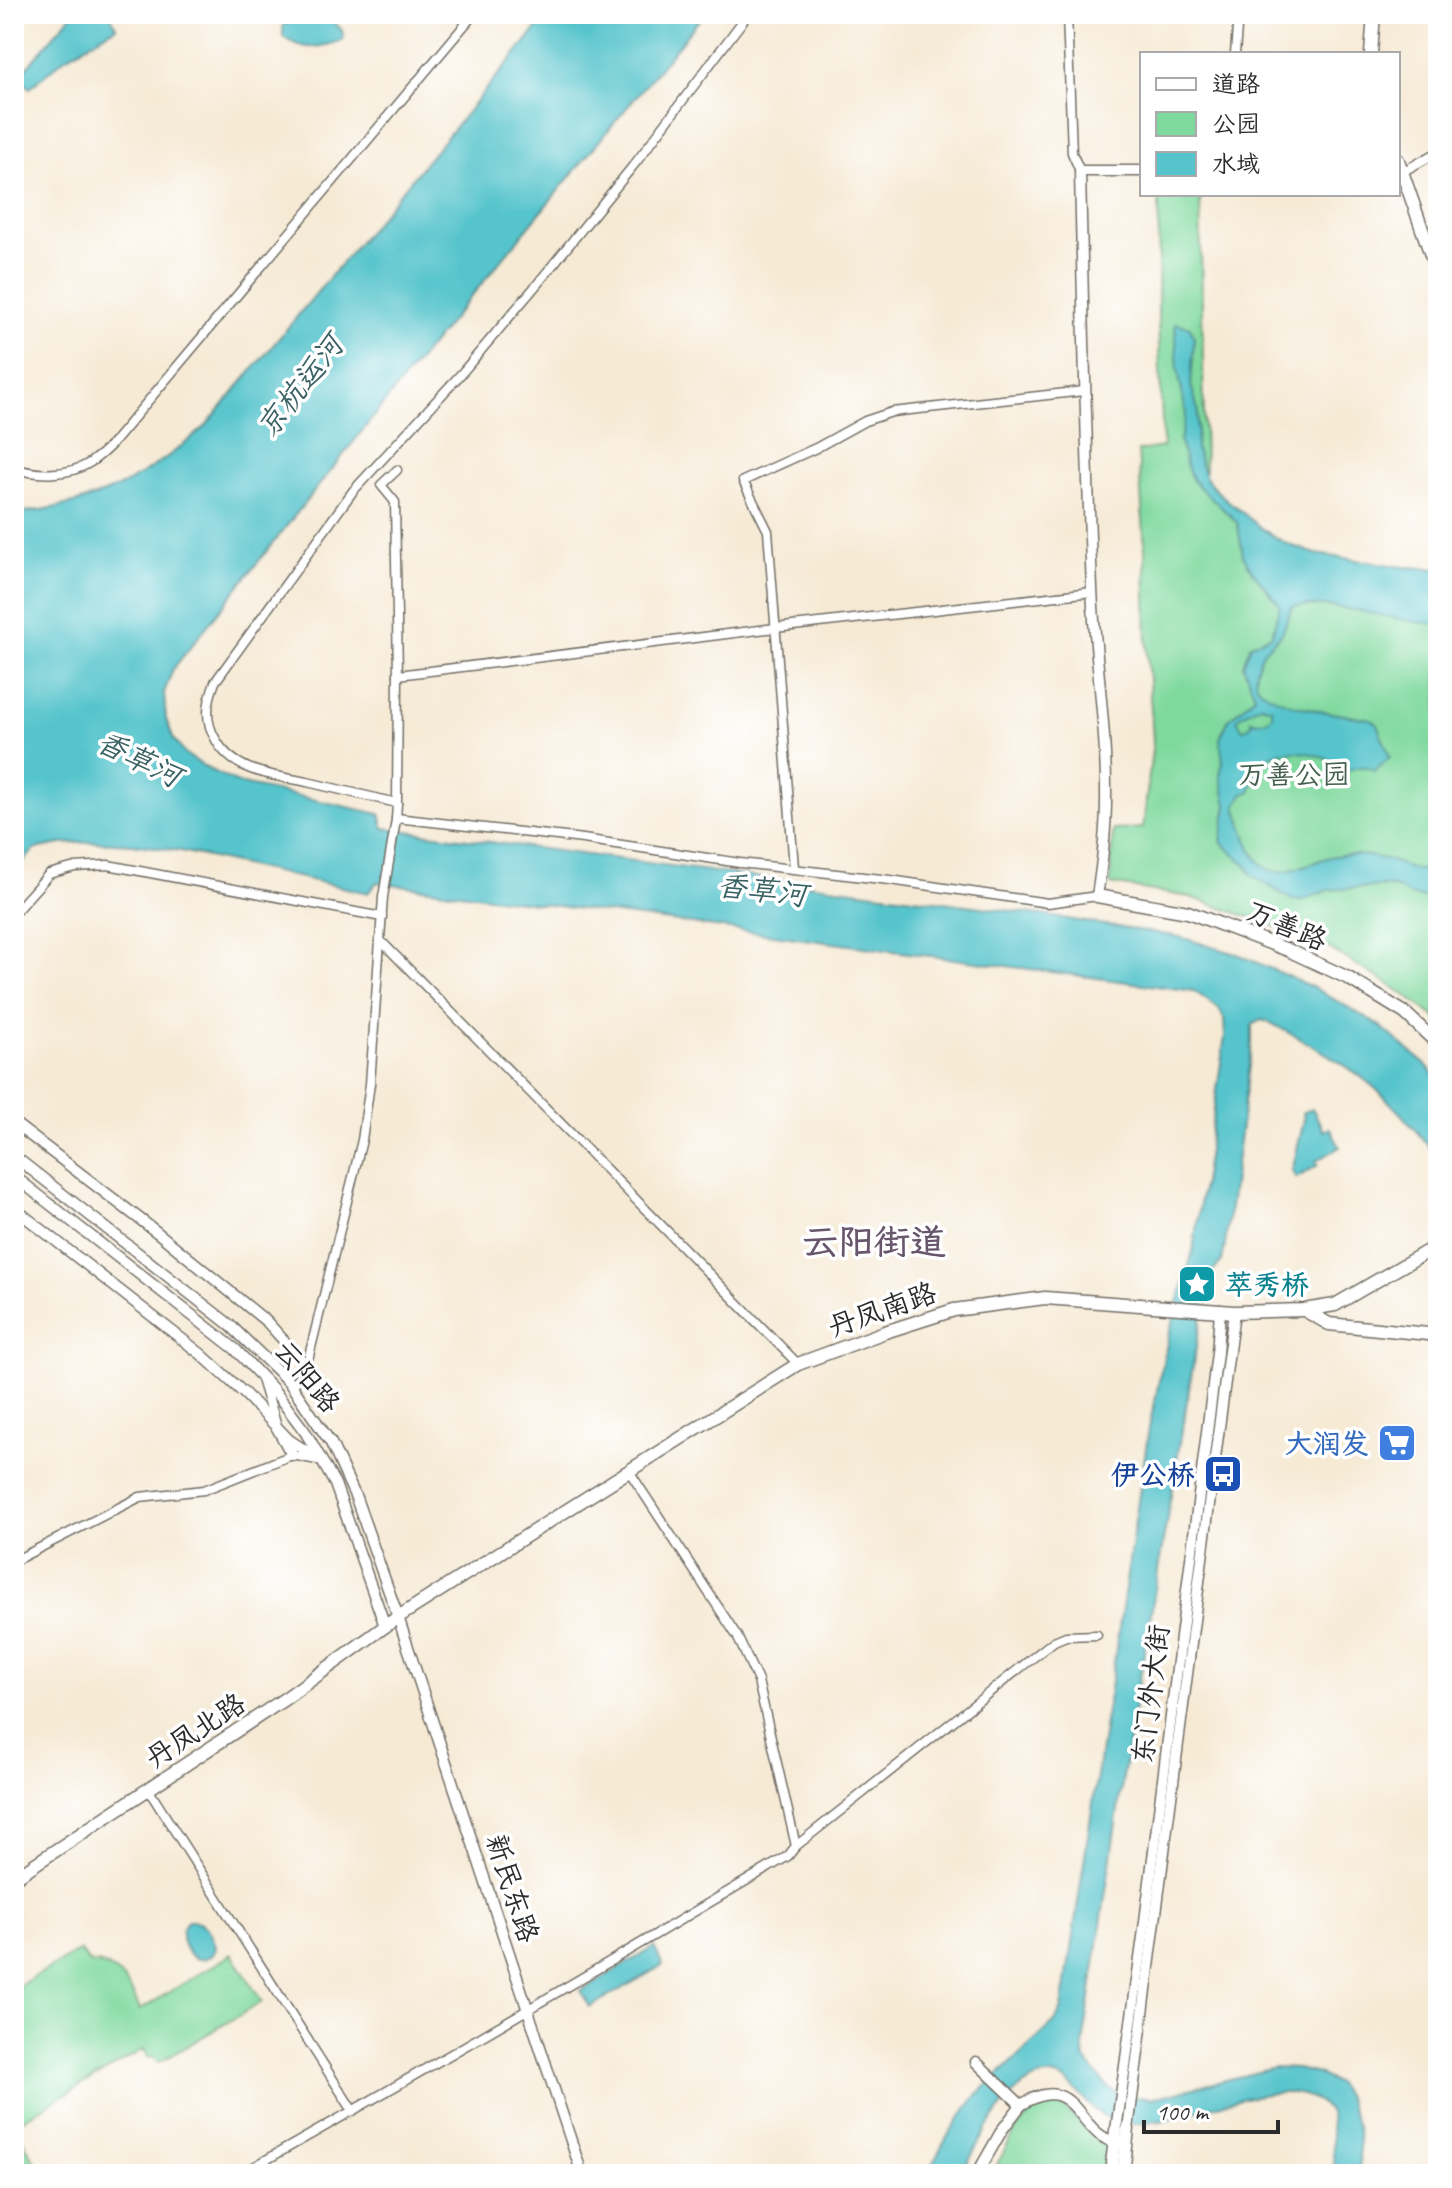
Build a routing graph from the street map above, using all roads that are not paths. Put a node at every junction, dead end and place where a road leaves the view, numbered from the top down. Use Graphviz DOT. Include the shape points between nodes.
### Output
graph roads {
  1 [pos="474,14"];
  2 [pos="748,14"];
  3 [pos="1067,14"];
  4 [pos="1238,14"];
  5 [pos="1374,14"];
  6 [pos="1235,52"];
  7 [pos="1371,52"];
  8 [pos="1438,152"];
  9 [pos="1400,168"];
  10 [pos="1080,171"];
  11 [pos="1140,171"];
  12 [pos="1400,171"];
  13 [pos="1438,275"];
  14 [pos="1084,391"];
  15 [pos="14,468"];
  16 [pos="397,470"];
  17 [pos="1092,592"];
  18 [pos="775,628"];
  19 [pos="398,675"];
  20 [pos="397,803"];
  21 [pos="396,819"];
  22 [pos="794,868"];
  23 [pos="1097,896"];
  24 [pos="14,913"];
  25 [pos="382,917"];
  26 [pos="380,940"];
  27 [pos="1438,1044"];
  28 [pos="14,1123"];
  29 [pos="14,1156"];
  30 [pos="14,1176"];
  31 [pos="14,1208"];
  32 [pos="1438,1245"];
  33 [pos="1220,1310"];
  34 [pos="1304,1310"];
  35 [pos="1234,1312"];
  36 [pos="1438,1335"];
  37 [pos="305,1364"];
  38 [pos="798,1364"];
  39 [pos="261,1377"];
  40 [pos="293,1387"];
  41 [pos="276,1426"];
  42 [pos="292,1455"];
  43 [pos="321,1461"];
  44 [pos="629,1471"];
  45 [pos="14,1561"];
  46 [pos="398,1617"];
  47 [pos="385,1626"];
  48 [pos="1097,1635"];
  49 [pos="148,1789"];
  50 [pos="796,1846"];
  51 [pos="14,1878"];
  52 [pos="527,2008"];
  53 [pos="976,2062"];
  54 [pos="1128,2084"];
  55 [pos="1020,2104"];
  56 [pos="353,2111"];
  57 [pos="1121,2137"];
  58 [pos="241,2174"];
  59 [pos="582,2174"];
  60 [pos="977,2174"];
  61 [pos="1111,2174"];
  62 [pos="1123,2174"];
  1 -- 15 [label="street" via="111,445 72,470"];
  2 -- 20 [label="street" via="539,282 353,491 215,682 207,721 222,751 235,763"];
  3 -- 10 [label="street" via="1072,153"];
  4 -- 6 [label="street"];
  5 -- 7 [label="main road"];
  8 -- 9 [label="street"];
  10 -- 11 [label="street"];
  10 -- 14 [label="street"];
  12 -- 13 [label="main road"];
  14 -- 17 [label="street"];
  14 -- 18 [label="street" via="892,412 743,481 768,531"];
  16 -- 19 [label="street" via="381,485 395,502"];
  17 -- 18 [label="street"];
  17 -- 23 [label="street" via="1106,799"];
  18 -- 19 [label="street"];
  18 -- 22 [label="street"];
  19 -- 20 [label="street"];
  20 -- 21 [label="street"];
  21 -- 22 [label="street"];
  21 -- 25 [label="street"];
  22 -- 23 [label="street" via="1048,903"];
  23 -- 27 [label="main road, 万善路" via="1188,912 1288,950 1405,1013"];
  24 -- 25 [label="street" via="49,874 108,865"];
  25 -- 26 [label="street"];
  26 -- 37 [label="street" via="362,1140"];
  26 -- 38 [label="street"];
  28 -- 37 [label="street" via="267,1322"];
  29 -- 40 [label="street, 云阳路" via="230,1325"];
  30 -- 39 [label="street, 云阳路" via="235,1349"];
  31 -- 41 [label="street" via="201,1354"];
  32 -- 34 [label="main road, 丹凤南路" via="1335,1305"];
  33 -- 35 [label="main road, 丹凤南路"];
  33 -- 38 [label="main road, 丹凤南路" via="1045,1298 954,1310"];
  33 -- 54 [label="street, 东门外大街"];
  34 -- 35 [label="main road, 丹凤南路"];
  34 -- 36 [label="main road" via="1329,1324"];
  35 -- 54 [label="street, 东门外大街"];
  37 -- 40 [label="street"];
  38 -- 44 [label="main road, 丹凤南路"];
  39 -- 41 [label="street"];
  39 -- 43 [label="street, 云阳路" via="306,1433"];
  40 -- 46 [label="street, 云阳路" via="331,1443"];
  41 -- 42 [label="street"];
  41 -- 43 [label="street"];
  42 -- 43 [label="street"];
  42 -- 45 [label="street" via="204,1490 140,1497"];
  43 -- 47 [label="street, 云阳路" via="335,1484"];
  44 -- 46 [label="main road, 丹凤南路"];
  44 -- 50 [label="street" via="737,1636 758,1681"];
  46 -- 47 [label="main road, 丹凤北路"];
  46 -- 52 [label="street, 新民东路"];
  47 -- 49 [label="main road, 丹凤北路"];
  48 -- 50 [label="street" via="1054,1641"];
  49 -- 51 [label="main road, 丹凤北路"];
  49 -- 56 [label="street"];
  50 -- 52 [label="street" via="788,1856"];
  52 -- 56 [label="street"];
  52 -- 59 [label="street, 新民东路"];
  53 -- 55 [label="street"];
  54 -- 57 [label="street"];
  55 -- 57 [label="street" via="1048,2092 1059,2094 1102,2137"];
  55 -- 60 [label="street"];
  56 -- 58 [label="street"];
  57 -- 61 [label="main road"];
  57 -- 62 [label="main road"];
}
